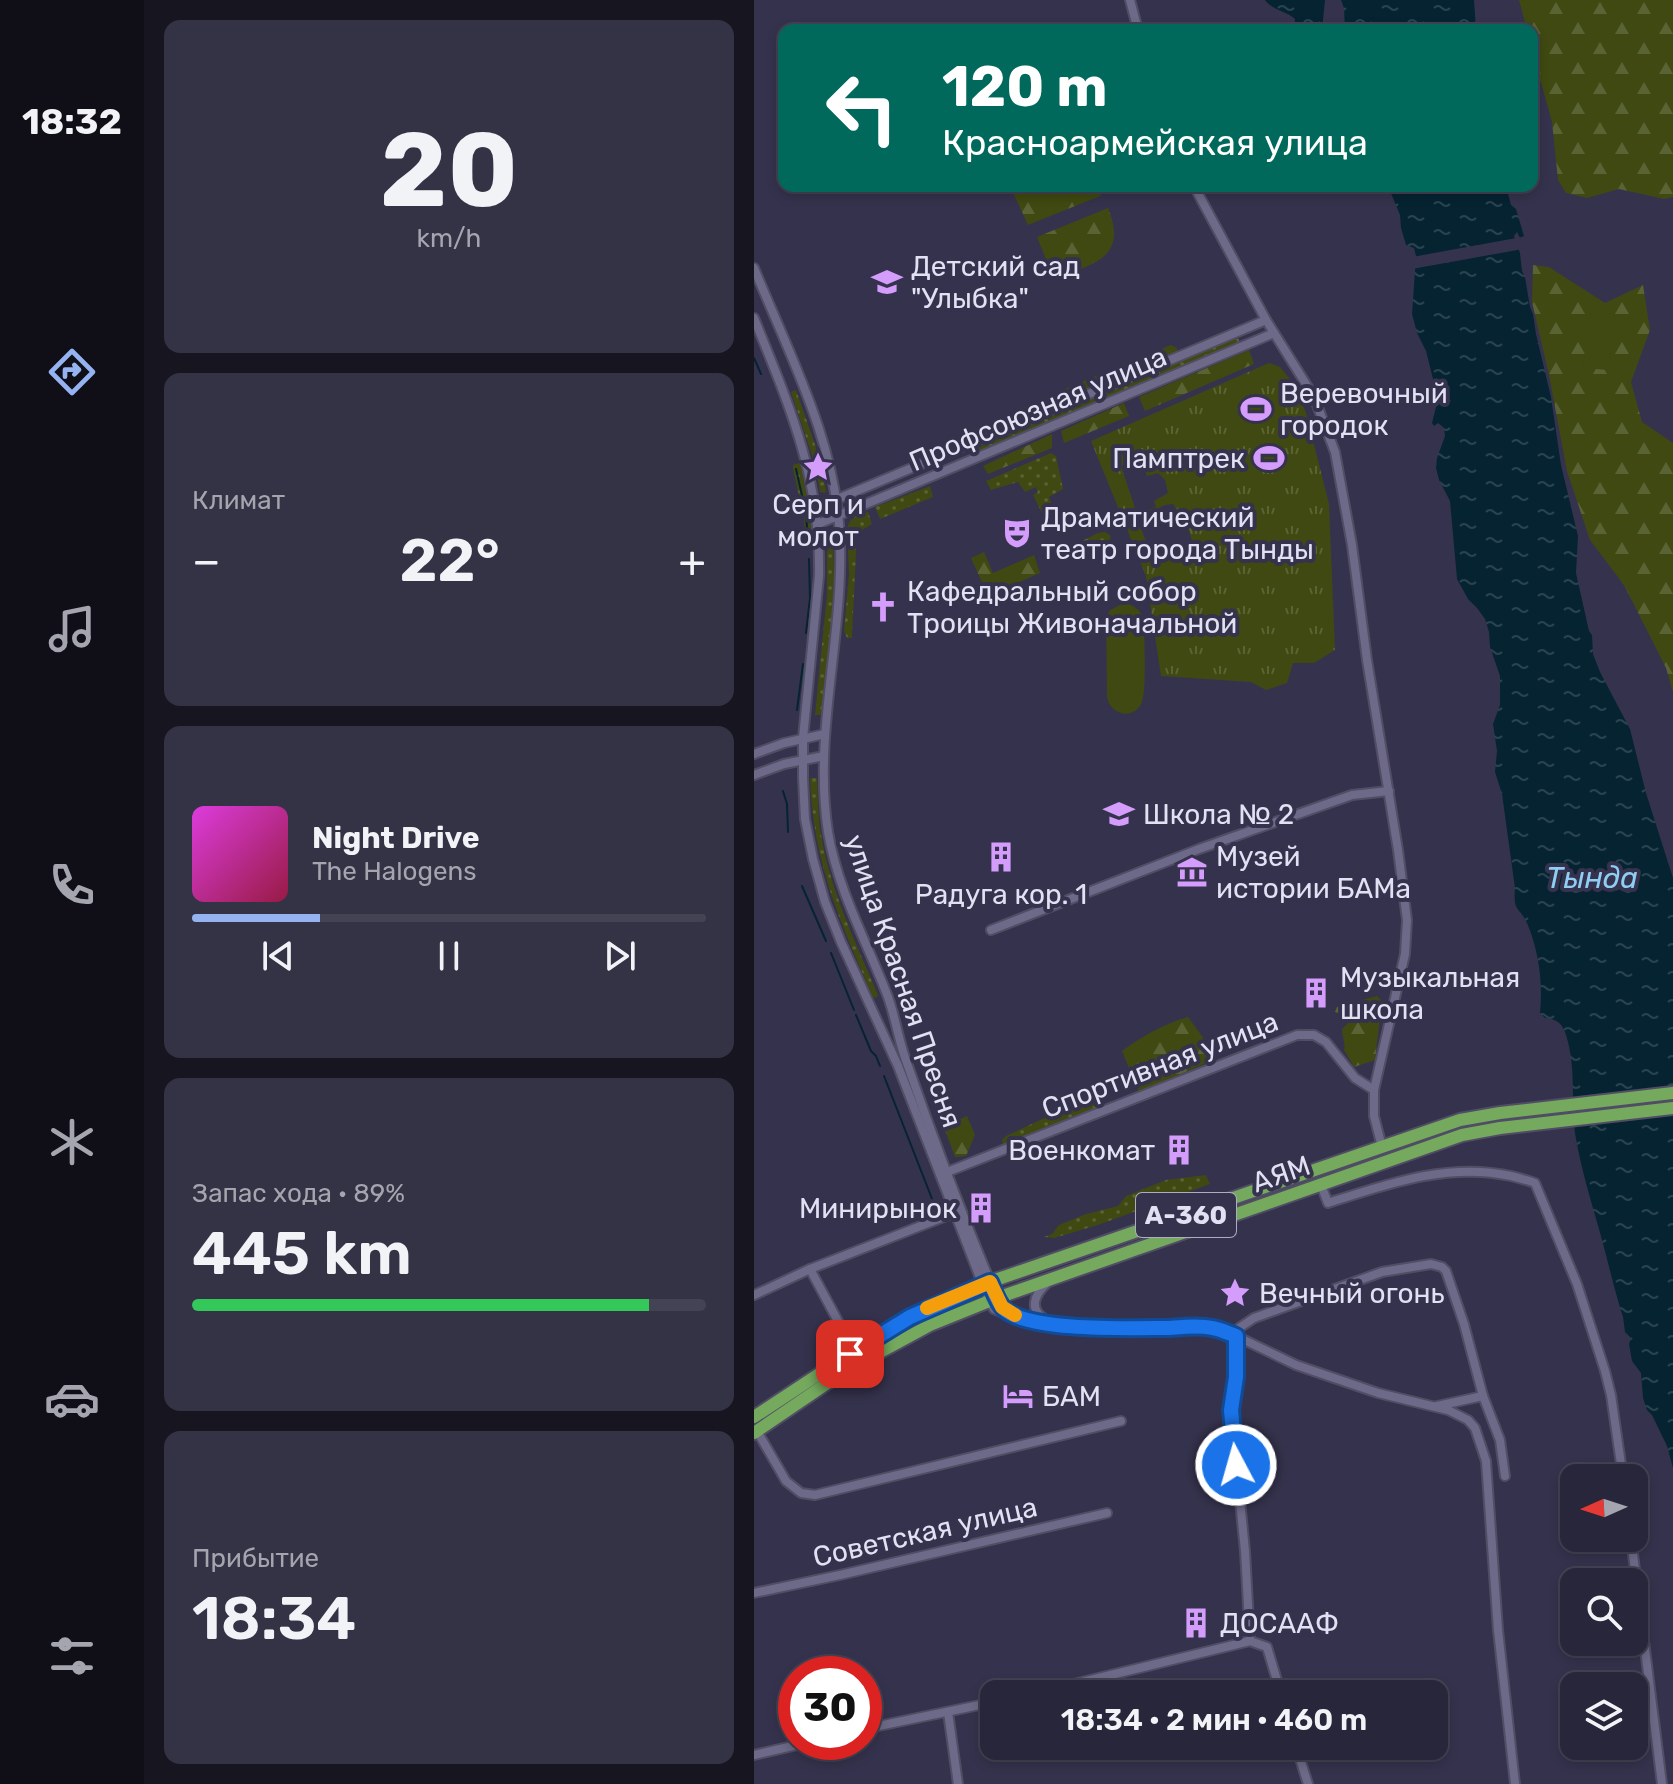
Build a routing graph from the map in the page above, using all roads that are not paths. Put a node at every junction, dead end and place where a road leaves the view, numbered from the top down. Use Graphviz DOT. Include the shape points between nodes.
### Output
graph roads {
  1 [pos="1130,0"];
  2 [pos="1136,24"];
  3 [pos="1197,192"];
  4 [pos="754,268"];
  5 [pos="754,318"];
  6 [pos="1266,320"];
  7 [pos="1242,330"];
  8 [pos="1274,333"];
  9 [pos="1248,345"];
  10 [pos="848,495"];
  11 [pos="836,499"];
  12 [pos="816,508"];
  13 [pos="854,510"];
  14 [pos="839,516"];
  15 [pos="818,524"];
  16 [pos="825,734"];
  17 [pos="803,738"];
  18 [pos="754,754"];
  19 [pos="824,756"];
  20 [pos="803,760"];
  21 [pos="754,775"];
  22 [pos="1389,791"];
  23 [pos="991,930"];
  24 [pos="1374,1090"];
  25 [pos="1673,1093"];
  26 [pos="1673,1108"];
  27 [pos="1382,1147"];
  28 [pos="947,1172"];
  29 [pos="1321,1185"];
  30 [pos="954,1213"];
  31 [pos="810,1269"];
  32 [pos="1053,1278"];
  33 [pos="986,1283"];
  34 [pos="754,1295"];
  35 [pos="993,1299"];
  36 [pos="1056,1324"];
  37 [pos="1236,1336"];
  38 [pos="857,1349"];
  39 [pos="1483,1396"];
  40 [pos="1434,1407"];
  41 [pos="754,1417"];
  42 [pos="1121,1421"];
  43 [pos="756,1432"];
  44 [pos="1621,1464"];
  45 [pos="1505,1476"];
  46 [pos="1107,1513"];
  47 [pos="1633,1552"];
  48 [pos="754,1593"];
  49 [pos="1250,1641"];
  50 [pos="1090,1680"];
  51 [pos="1277,1680"];
  52 [pos="980,1705"];
  53 [pos="948,1712"];
  54 [pos="882,1725"];
  55 [pos="778,1749"];
  56 [pos="754,1755"];
  57 [pos="1300,1760"];
  58 [pos="958,1784"];
  59 [pos="1308,1784"];
  60 [pos="1515,1784"];
  61 [pos="1662,1784"];
  1 -- 2 [label="street"];
  3 -- 6 [label="street"];
  4 -- 11 [label="street, улица Красная Пресня" via="814,415"];
  5 -- 12 [label="street, улица Красная Пресня" via="797,430"];
  6 -- 7 [label="street, Профсоюзная улица"];
  6 -- 8 [label="street"];
  7 -- 9 [label="street"];
  7 -- 10 [label="street, Профсоюзная улица"];
  8 -- 9 [label="street, Профсоюзная улица"];
  8 -- 22 [label="street" via="1314,397 1335,452"];
  9 -- 13 [label="street, Профсоюзная улица"];
  10 -- 11 [label="street, Профсоюзная улица"];
  10 -- 13 [label="street"];
  11 -- 12 [label="street, Профсоюзная улица"];
  11 -- 14 [label="street, улица Красная Пресня"];
  12 -- 15 [label="street, улица Красная Пресня"];
  13 -- 14 [label="street, Профсоюзная улица"];
  14 -- 15 [label="street, Профсоюзная улица"];
  14 -- 16 [label="street, улица Красная Пресня" via="839,588"];
  15 -- 17 [label="street, улица Красная Пресня" via="818,601"];
  16 -- 17 [label="street"];
  16 -- 19 [label="street, улица Красная Пресня"];
  17 -- 18 [label="street"];
  17 -- 20 [label="street, улица Красная Пресня"];
  19 -- 20 [label="street"];
  19 -- 28 [label="street, улица Красная Пресня" via="834,859"];
  20 -- 21 [label="street"];
  20 -- 30 [label="street, улица Красная Пресня" via="805,819 817,878"];
  22 -- 23 [label="street" via="1352,795"];
  22 -- 24 [label="street" via="1407,937"];
  24 -- 27 [label="street"];
  24 -- 28 [label="street, Спортивная улица" via="1355,1078 1326,1042 1297,1035"];
  25 -- 27 [label="highway, АЯМ / А-360" via="1460,1120"];
  26 -- 29 [label="highway, АЯМ / А-360" via="1462,1135"];
  27 -- 33 [label="highway, АЯМ / А-360"];
  28 -- 33 [label="street, улица Красная Пресня"];
  29 -- 32 [label="highway, АЯМ / А-360"];
  29 -- 44 [label="street" via="1328,1203 1405,1179 1458,1172 1496,1173 1535,1183 1577,1284 1605,1371"];
  30 -- 31 [label="street"];
  30 -- 33 [label="street, улица Красная Пресня"];
  31 -- 34 [label="street"];
  31 -- 38 [label="street"];
  32 -- 35 [label="highway, АЯМ / А-360"];
  32 -- 36 [label="street" via="1034,1305 1039,1316"];
  33 -- 35 [label="street"];
  33 -- 38 [label="highway, АЯМ / А-360" via="895,1324"];
  35 -- 36 [label="street" via="1025,1319"];
  35 -- 43 [label="highway, АЯМ / А-360" via="930,1325 845,1371"];
  36 -- 37 [label="street" via="1201,1327"];
  37 -- 39 [label="street" via="1254,1318 1368,1275 1437,1265 1446,1271"];
  37 -- 40 [label="street" via="1305,1368"];
  37 -- 49 [label="street" via="1231,1410"];
  38 -- 41 [label="highway, АЯМ / А-360"];
  39 -- 40 [label="street"];
  39 -- 45 [label="street" via="1500,1440"];
  40 -- 60 [label="street" via="1468,1420 1486,1461"];
  42 -- 43 [label="street" via="815,1495 801,1493 786,1481"];
  46 -- 48 [label="street, Советская улица"];
  47 -- 61 [label="street"];
  49 -- 50 [label="street"];
  49 -- 51 [label="street" via="1267,1647"];
  52 -- 53 [label="street"];
  53 -- 54 [label="street"];
  53 -- 58 [label="street"];
  55 -- 56 [label="street"];
  57 -- 59 [label="street"];
}
